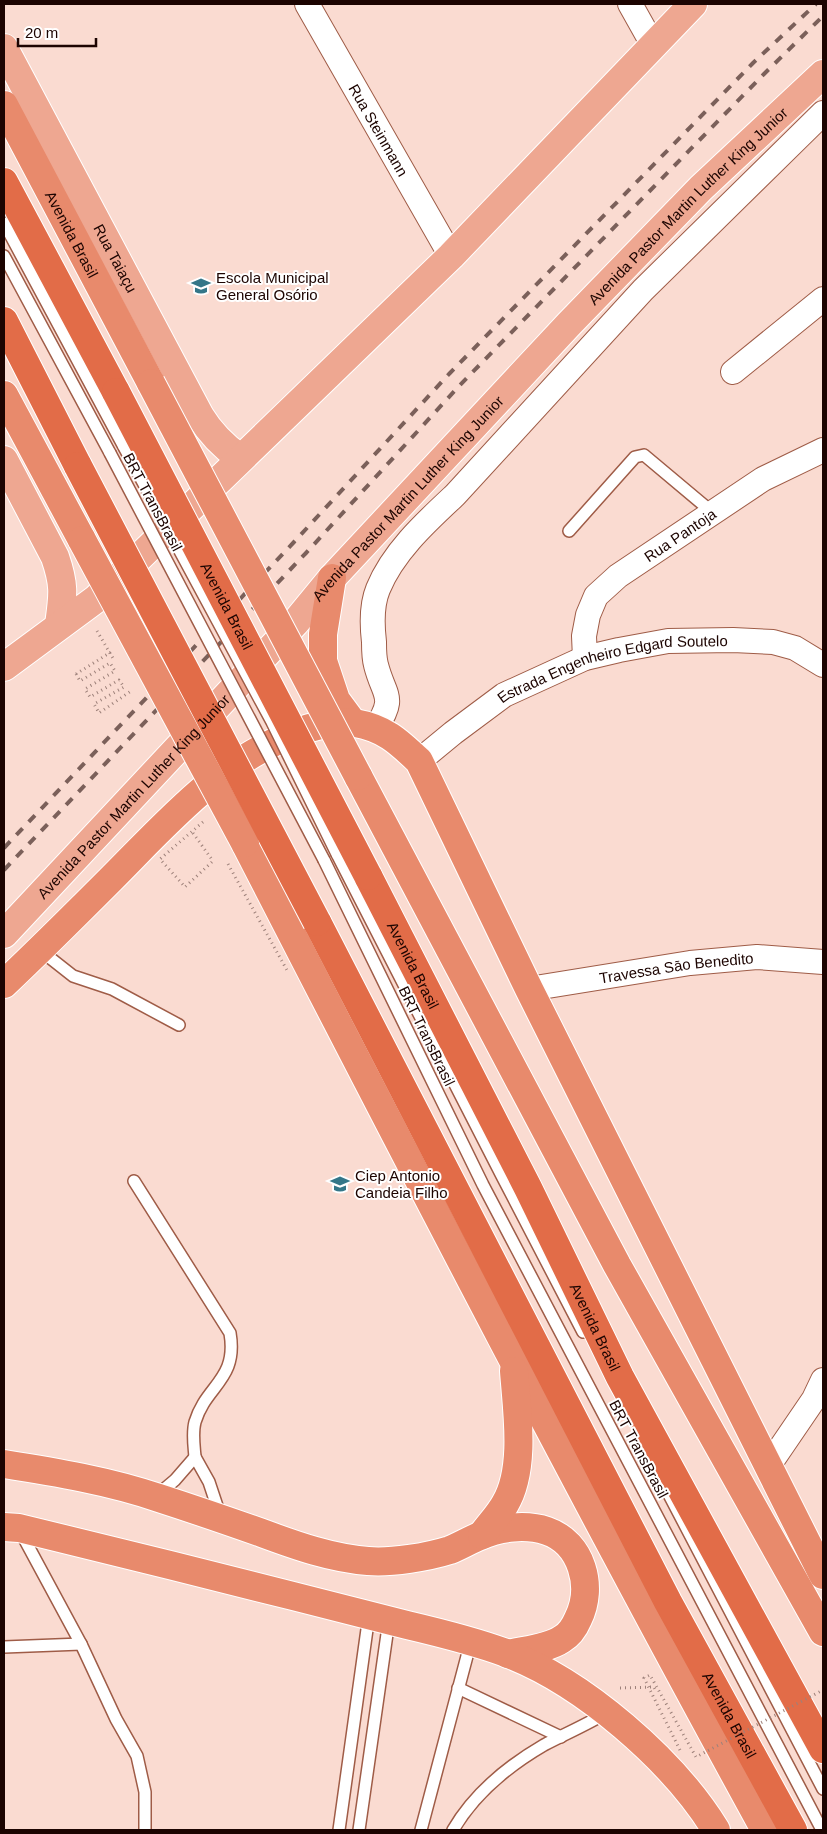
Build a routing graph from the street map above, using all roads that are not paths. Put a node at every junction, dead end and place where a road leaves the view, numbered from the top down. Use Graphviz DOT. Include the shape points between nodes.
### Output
graph roads {
  1 [pos="307,4"];
  2 [pos="630,4"];
  3 [pos="693,4"];
  4 [pos="653,45"];
  5 [pos="4,48"];
  6 [pos="823,74"];
  7 [pos="4,105"];
  8 [pos="823,113"];
  9 [pos="4,182"];
  10 [pos="4,223"];
  11 [pos="4,256"];
  12 [pos="451,256"];
  13 [pos="823,299"];
  14 [pos="4,321"];
  15 [pos="733,372"];
  16 [pos="4,395"];
  17 [pos="823,450"];
  18 [pos="240,458"];
  19 [pos="4,460"];
  20 [pos="712,512"];
  21 [pos="569,531"];
  22 [pos="332,578"];
  23 [pos="59,626"];
  24 [pos="585,658"];
  25 [pos="823,665"];
  26 [pos="4,667"];
  27 [pos="364,726"];
  28 [pos="419,761"];
  29 [pos="4,934"];
  30 [pos="40,950"];
  31 [pos="823,962"];
  32 [pos="4,984"];
  33 [pos="529,988"];
  34 [pos="179,1025"];
  35 [pos="134,1181"];
  36 [pos="589,1343"];
  37 [pos="513,1360"];
  38 [pos="823,1380"];
  39 [pos="195,1457"];
  40 [pos="4,1464"];
  41 [pos="769,1465"];
  42 [pos="658,1474"];
  43 [pos="156,1497"];
  44 [pos="222,1519"];
  45 [pos="9,1524"];
  46 [pos="482,1535"];
  47 [pos="823,1575"];
  48 [pos="379,1618"];
  49 [pos="823,1632"];
  50 [pos="471,1641"];
  51 [pos="81,1644"];
  52 [pos="4,1647"];
  53 [pos="508,1654"];
  54 [pos="458,1688"];
  55 [pos="597,1706"];
  56 [pos="816,1731"];
  57 [pos="561,1738"];
  58 [pos="823,1749"];
  59 [pos="823,1790"];
  60 [pos="146,1830"];
  61 [pos="339,1830"];
  62 [pos="359,1830"];
  63 [pos="421,1830"];
  64 [pos="453,1830"];
  65 [pos="716,1830"];
  66 [pos="765,1830"];
  67 [pos="793,1830"];
  68 [pos="822,1830"];
  1 -- 12 [label="street, Rua Steinmann"];
  2 -- 4 [label="street"];
  3 -- 4 [label="main road"];
  4 -- 12 [label="main road"];
  5 -- 18 [label="main road, Rua Taiaçu" via="200,416 223,446"];
  6 -- 22 [label="main road, Avenida Pastor Martin Luther King Junior" via="695,194"];
  7 -- 49 [label="highway, Avenida Brasil, bridge" via="617,1265"];
  8 -- 27 [label="street" via="643,290 392,562 378,590 373,612 375,665 388,703 385,714"];
  9 -- 56 [label="highway, Avenida Brasil, bridge" via="368,876 528,1188 620,1377"];
  10 -- 36 [label="lane, BRT TransBrasil, bridge" via="272,722"];
  11 -- 68 [label="lane, BRT TransBrasil, bridge" via="324,860 483,1185"];
  12 -- 18 [label="main road"];
  13 -- 15 [label="street"];
  14 -- 67 [label="highway, Avenida Brasil, bridge" via="668,1602"];
  16 -- 37 [label="highway, Avenida Brasil, bridge" via="245,843"];
  17 -- 20 [label="street, Rua Pantoja" via="763,479"];
  18 -- 23 [label="main road" via="96,599"];
  19 -- 23 [label="main road" via="60,570 63,583"];
  20 -- 21 [label="lane" via="644,455 635,458"];
  20 -- 24 [label="street, Rua Pantoja" via="618,576 596,596 584,636"];
  22 -- 27 [label="highway" via="323,634 323,661 336,700"];
  22 -- 29 [label="main road, Avenida Pastor Martin Luther King Junior" via="295,623"];
  23 -- 26 [label="main road"];
  24 -- 25 [label="street, Estrada Engenheiro Edgard Soutelo" via="668,641 733,640 773,642 796,648"];
  24 -- 28 [label="street, Estrada Engenheiro Edgard Soutelo" via="504,695"];
  27 -- 28 [label="highway" via="397,740"];
  27 -- 30 [label="highway" via="321,724 272,742 249,755 216,778 178,812"];
  28 -- 33 [label="highway"];
  30 -- 32 [label="highway"];
  30 -- 34 [label="lane" via="74,976 112,989"];
  31 -- 33 [label="street, Travessa Sāo Benedito" via="757,957 690,963"];
  33 -- 41 [label="highway"];
  35 -- 39 [label="lane" via="230,1333 231,1358 222,1380 196,1421 193,1435"];
  37 -- 46 [label="highway" via="518,1424 516,1474 506,1503"];
  37 -- 66 [label="highway, Avenida Brasil"];
  38 -- 41 [label="street"];
  39 -- 43 [label="lane"];
  39 -- 44 [label="lane" via="209,1482"];
  40 -- 43 [label="highway" via="61,1472"];
  41 -- 47 [label="highway"];
  42 -- 59 [label="lane, BRT TransBrasil"];
  43 -- 44 [label="highway"];
  44 -- 46 [label="highway" via="321,1554 369,1562 450,1550"];
  45 -- 48 [label="highway"];
  45 -- 51 [label="lane"];
  46 -- 53 [label="highway" via="511,1528 546,1531 562,1538 574,1550 582,1567 586,1590 583,1609 575,1625 563,1639"];
  48 -- 50 [label="highway"];
  48 -- 61 [label="lane"];
  48 -- 62 [label="lane"];
  50 -- 53 [label="highway"];
  50 -- 54 [label="lane"];
  51 -- 52 [label="lane"];
  51 -- 60 [label="lane" via="136,1756 144,1792"];
  53 -- 55 [label="highway" via="550,1675"];
  54 -- 57 [label="lane"];
  54 -- 63 [label="lane"];
  55 -- 57 [label="lane"];
  55 -- 65 [label="highway" via="669,1753"];
  56 -- 58 [label="highway, Avenida Brasil"];
  57 -- 64 [label="lane" via="514,1764 484,1790"];
}
